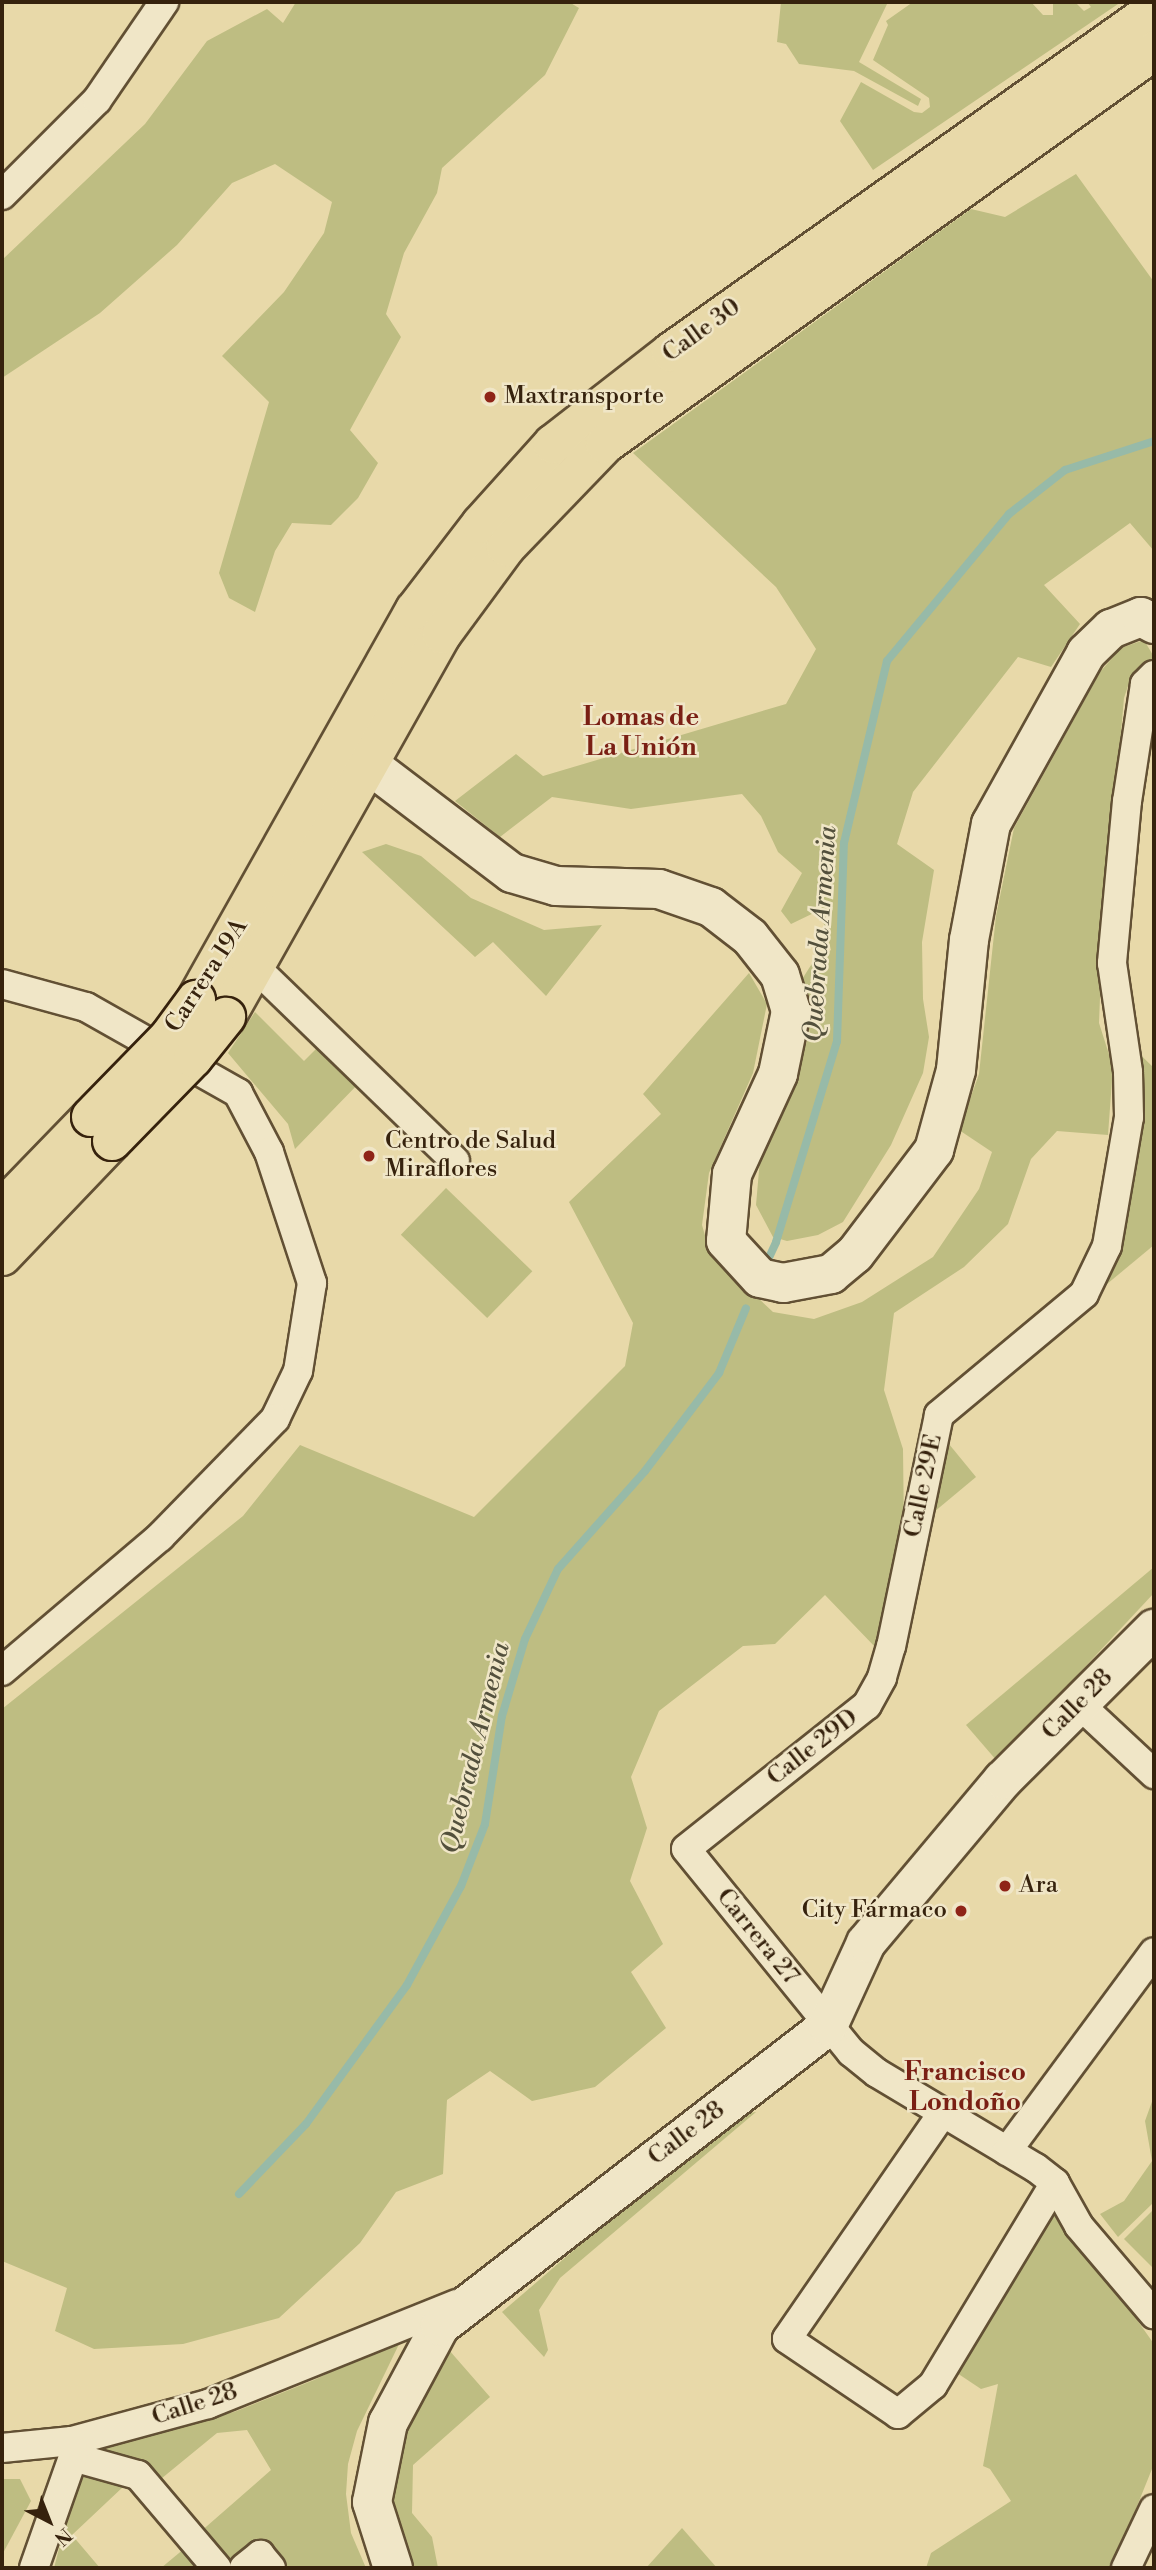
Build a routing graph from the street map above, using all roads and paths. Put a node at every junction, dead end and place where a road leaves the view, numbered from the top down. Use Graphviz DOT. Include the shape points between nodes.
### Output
graph roads {
  1 [pos="164,2"];
  2 [pos="1154,10"];
  3 [pos="1154,51"];
  4 [pos="2,195"];
  5 [pos="1154,624"];
  6 [pos="1154,675"];
  7 [pos="354,753"];
  8 [pos="256,968"];
  9 [pos="2,984"];
  10 [pos="211,1009"];
  11 [pos="102,1129"];
  12 [pos="454,1161"];
  13 [pos="2,1209"];
  14 [pos="2,1256"];
  15 [pos="896,1617"];
  16 [pos="1154,1629"];
  17 [pos="2,1671"];
  18 [pos="1079,1704"];
  19 [pos="1153,1770"];
  20 [pos="685,1849"];
  21 [pos="1154,1952"];
  22 [pos="828,2026"];
  23 [pos="942,2115"];
  24 [pos="1007,2151"];
  25 [pos="1055,2183"];
  26 [pos="472,2298"];
  27 [pos="1154,2314"];
  28 [pos="2,2448"];
  29 [pos="72,2449"];
  30 [pos="1154,2509"];
  31 [pos="34,2568"];
  32 [pos="217,2568"];
  33 [pos="244,2568"];
  34 [pos="271,2568"];
  35 [pos="393,2568"];
  36 [pos="1126,2568"];
  1 -- 4 [label="street" via="97,100"];
  2 -- 7 [label="main road, Calle 30" via="671,352 553,444 486,518 415,610"];
  3 -- 7 [label="main road, Calle 30" via="605,444 506,547"];
  5 -- 7 [label="street" via="1141,617 1111,629 1086,653 991,824 969,940 956,1070 934,1150 855,1254 831,1274 783,1283 760,1278 726,1241 732,1174 778,1074 791,1011 780,975 757,946 711,907 659,889 555,886 512,873"];
  6 -- 15 [label="street, Calle 29E" via="1145,684 1127,801 1112,963 1128,1072 1129,1117 1107,1246 1084,1294 939,1415"];
  7 -- 8 [label="main road, Carrera 19A"];
  7 -- 10 [label="main road, Carrera 19A"];
  8 -- 10 [label="main road, Carrera 19A"];
  8 -- 12 [label="street, Carrera 19A"];
  9 -- 17 [label="street" via="86,1007 238,1093 270,1152 312,1283 298,1371 275,1419 160,1537"];
  10 -- 11 [label="main road, Carrera 19A, bridge" via="169,1037"];
  11 -- 13 [label="main road, Carrera 19A"];
  11 -- 14 [label="main road, Carrera 19A"];
  15 -- 20 [label="street, Calle 29D" via="882,1678 867,1705"];
  16 -- 18 [label="street, Calle 28"];
  18 -- 19 [label="street"];
  18 -- 22 [label="street, Calle 28" via="1003,1780 866,1943"];
  20 -- 22 [label="street, Carrera 27"];
  21 -- 24 [label="street"];
  22 -- 23 [label="street, Carrera 27" via="877,2073"];
  22 -- 26 [label="street, Calle 28"];
  23 -- 24 [label="street, Carrera 27"];
  23 -- 25 [label="street" via="788,2339 898,2414 933,2385"];
  24 -- 25 [label="street, Carrera 27"];
  25 -- 27 [label="street" via="1079,2226"];
  26 -- 29 [label="street, Calle 28" via="208,2404"];
  26 -- 35 [label="street" via="440,2326 388,2423 372,2502"];
  28 -- 29 [label="street"];
  29 -- 31 [label="street"];
  29 -- 32 [label="street" via="138,2475"];
  30 -- 36 [label="street"];
  33 -- 34 [label="street" via="260,2554"];
}
